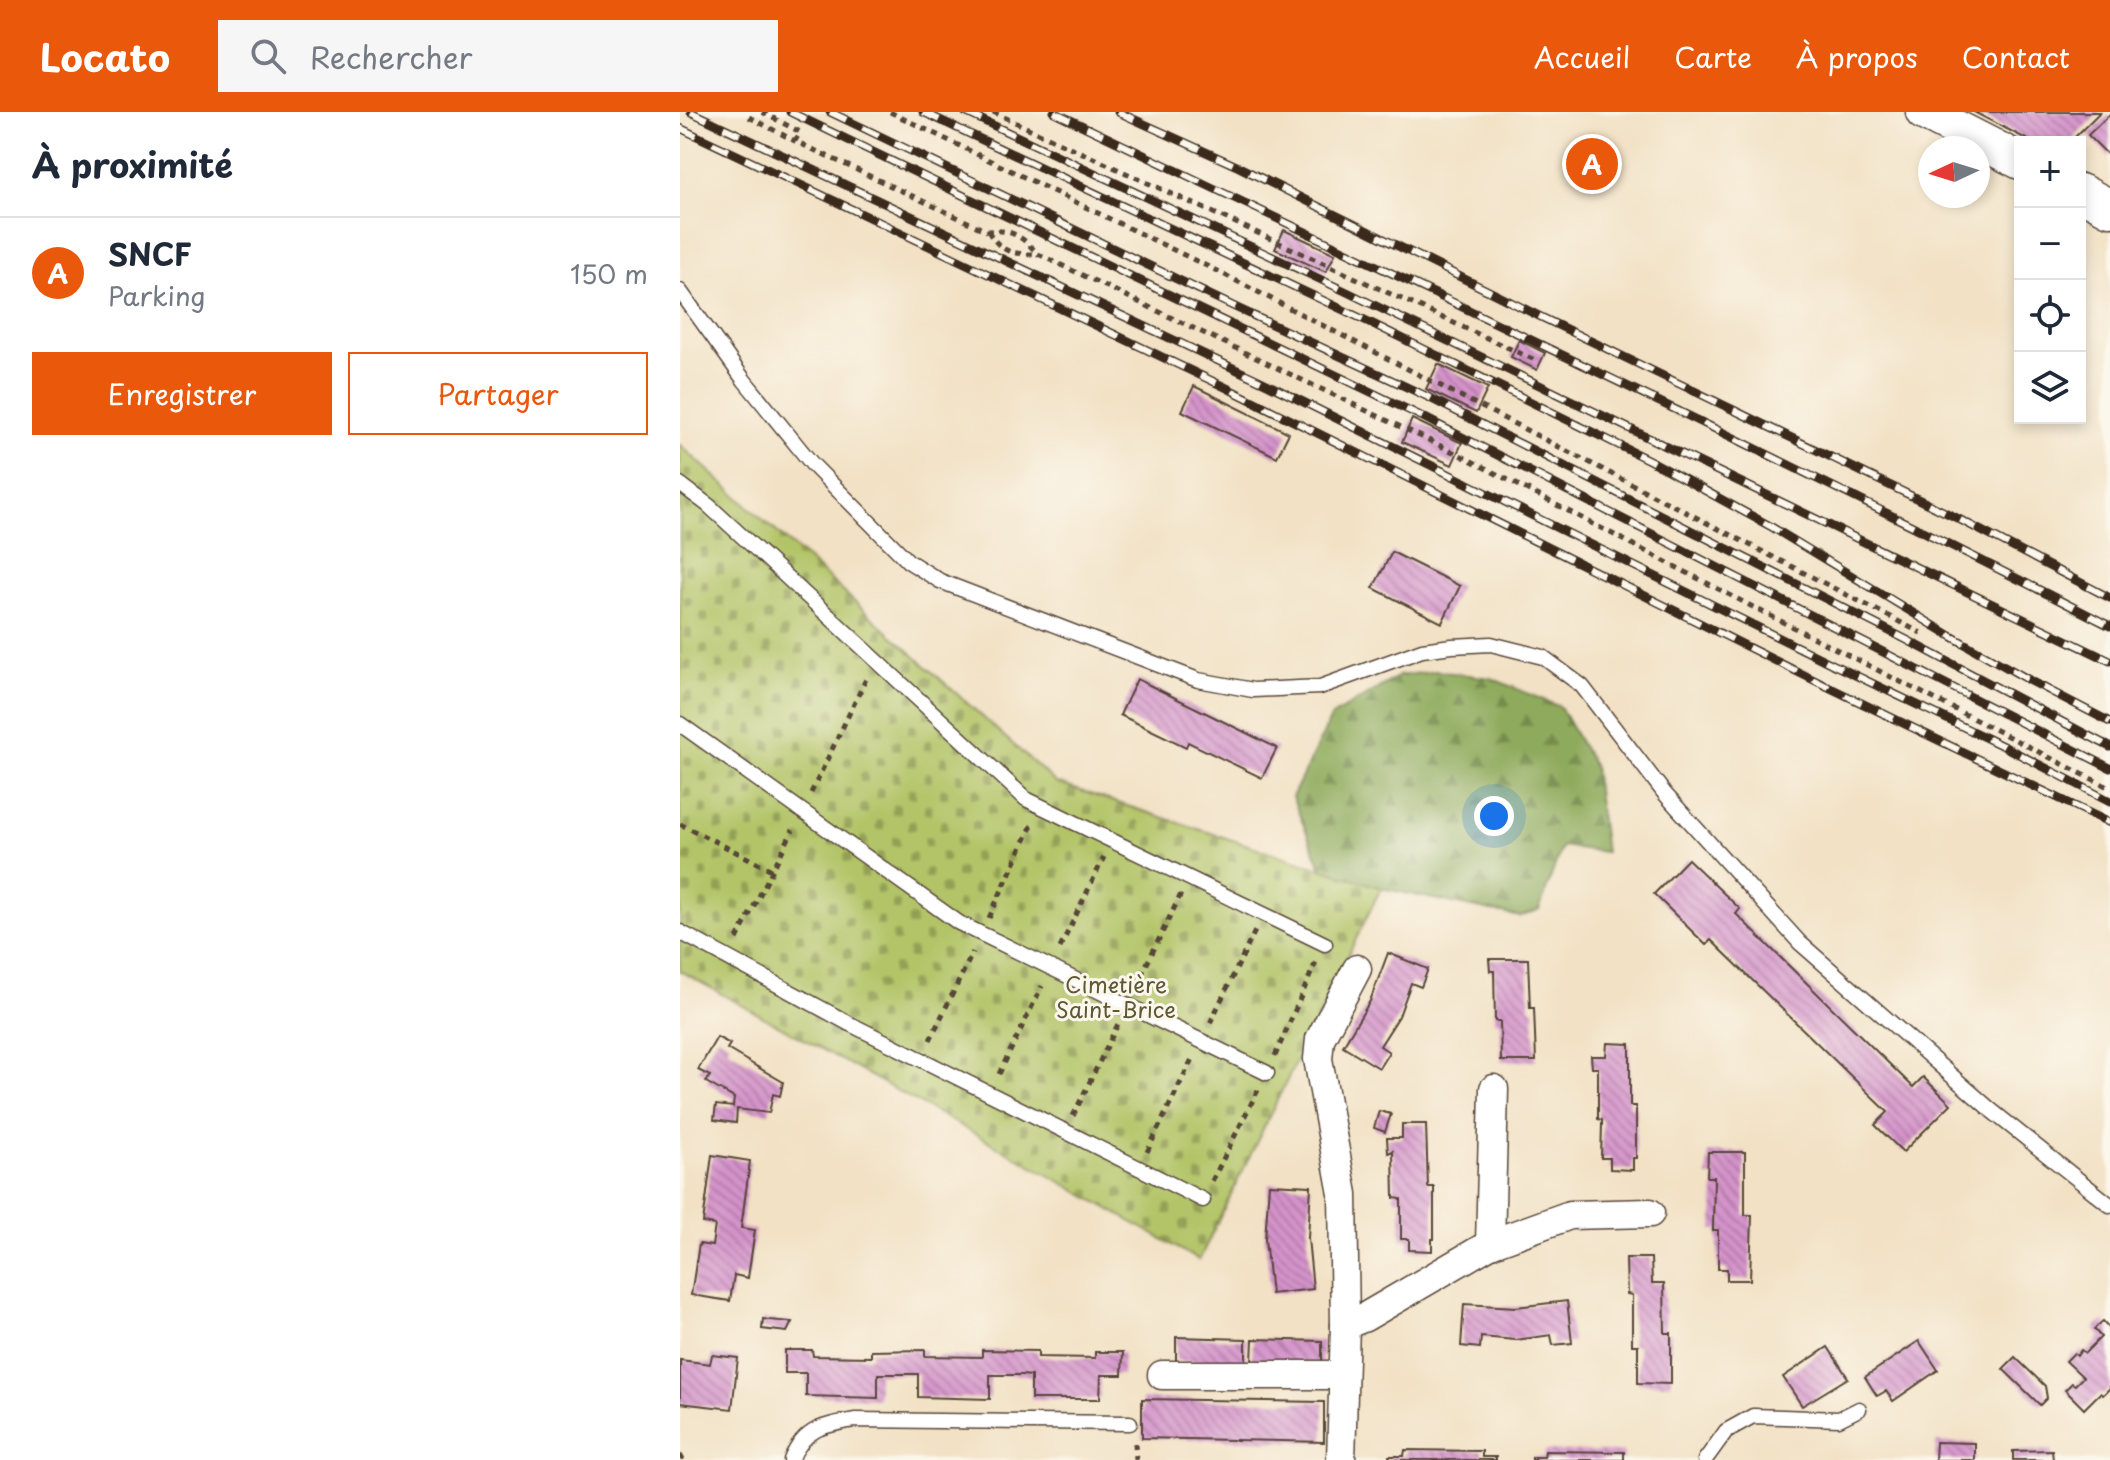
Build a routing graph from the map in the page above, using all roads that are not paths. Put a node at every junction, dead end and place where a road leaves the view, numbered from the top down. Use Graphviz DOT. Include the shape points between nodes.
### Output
graph roads {
  1 [pos="1924,112"];
  2 [pos="2014,158"];
  3 [pos="2086,195"];
  4 [pos="2110,208"];
  5 [pos="680,291"];
  6 [pos="680,484"];
  7 [pos="680,724"];
  8 [pos="680,932"];
  9 [pos="1325,944"];
  10 [pos="1357,969"];
  11 [pos="1267,1073"];
  12 [pos="1494,1089"];
  13 [pos="1203,1200"];
  14 [pos="2110,1205"];
  15 [pos="1650,1213"];
  16 [pos="1490,1244"];
  17 [pos="1345,1325"];
  18 [pos="1162,1375"];
  19 [pos="1343,1375"];
  20 [pos="1859,1409"];
  21 [pos="1130,1423"];
  22 [pos="791,1460"];
  23 [pos="1341,1460"];
  24 [pos="1705,1460"];
  1 -- 2 [label="street"];
  3 -- 4 [label="street"];
  5 -- 14 [label="lane" via="812,464 908,561 940,581 1198,680 1253,690 1320,687 1422,650 1452,646 1491,644 1543,657 1582,686 1665,794 1800,943 1992,1111"];
  6 -- 9 [label="lane" via="1026,799"];
  7 -- 11 [label="lane" via="959,923"];
  8 -- 13 [label="lane" via="850,1024"];
  10 -- 17 [label="street" via="1320,1039 1318,1059 1343,1194"];
  12 -- 16 [label="street"];
  15 -- 16 [label="street" via="1570,1215"];
  16 -- 17 [label="street"];
  17 -- 19 [label="street"];
  18 -- 19 [label="street"];
  19 -- 23 [label="street"];
  20 -- 24 [label="lane" via="1839,1419 1753,1416 1726,1431"];
  21 -- 22 [label="lane" via="855,1420 812,1431"];
}
